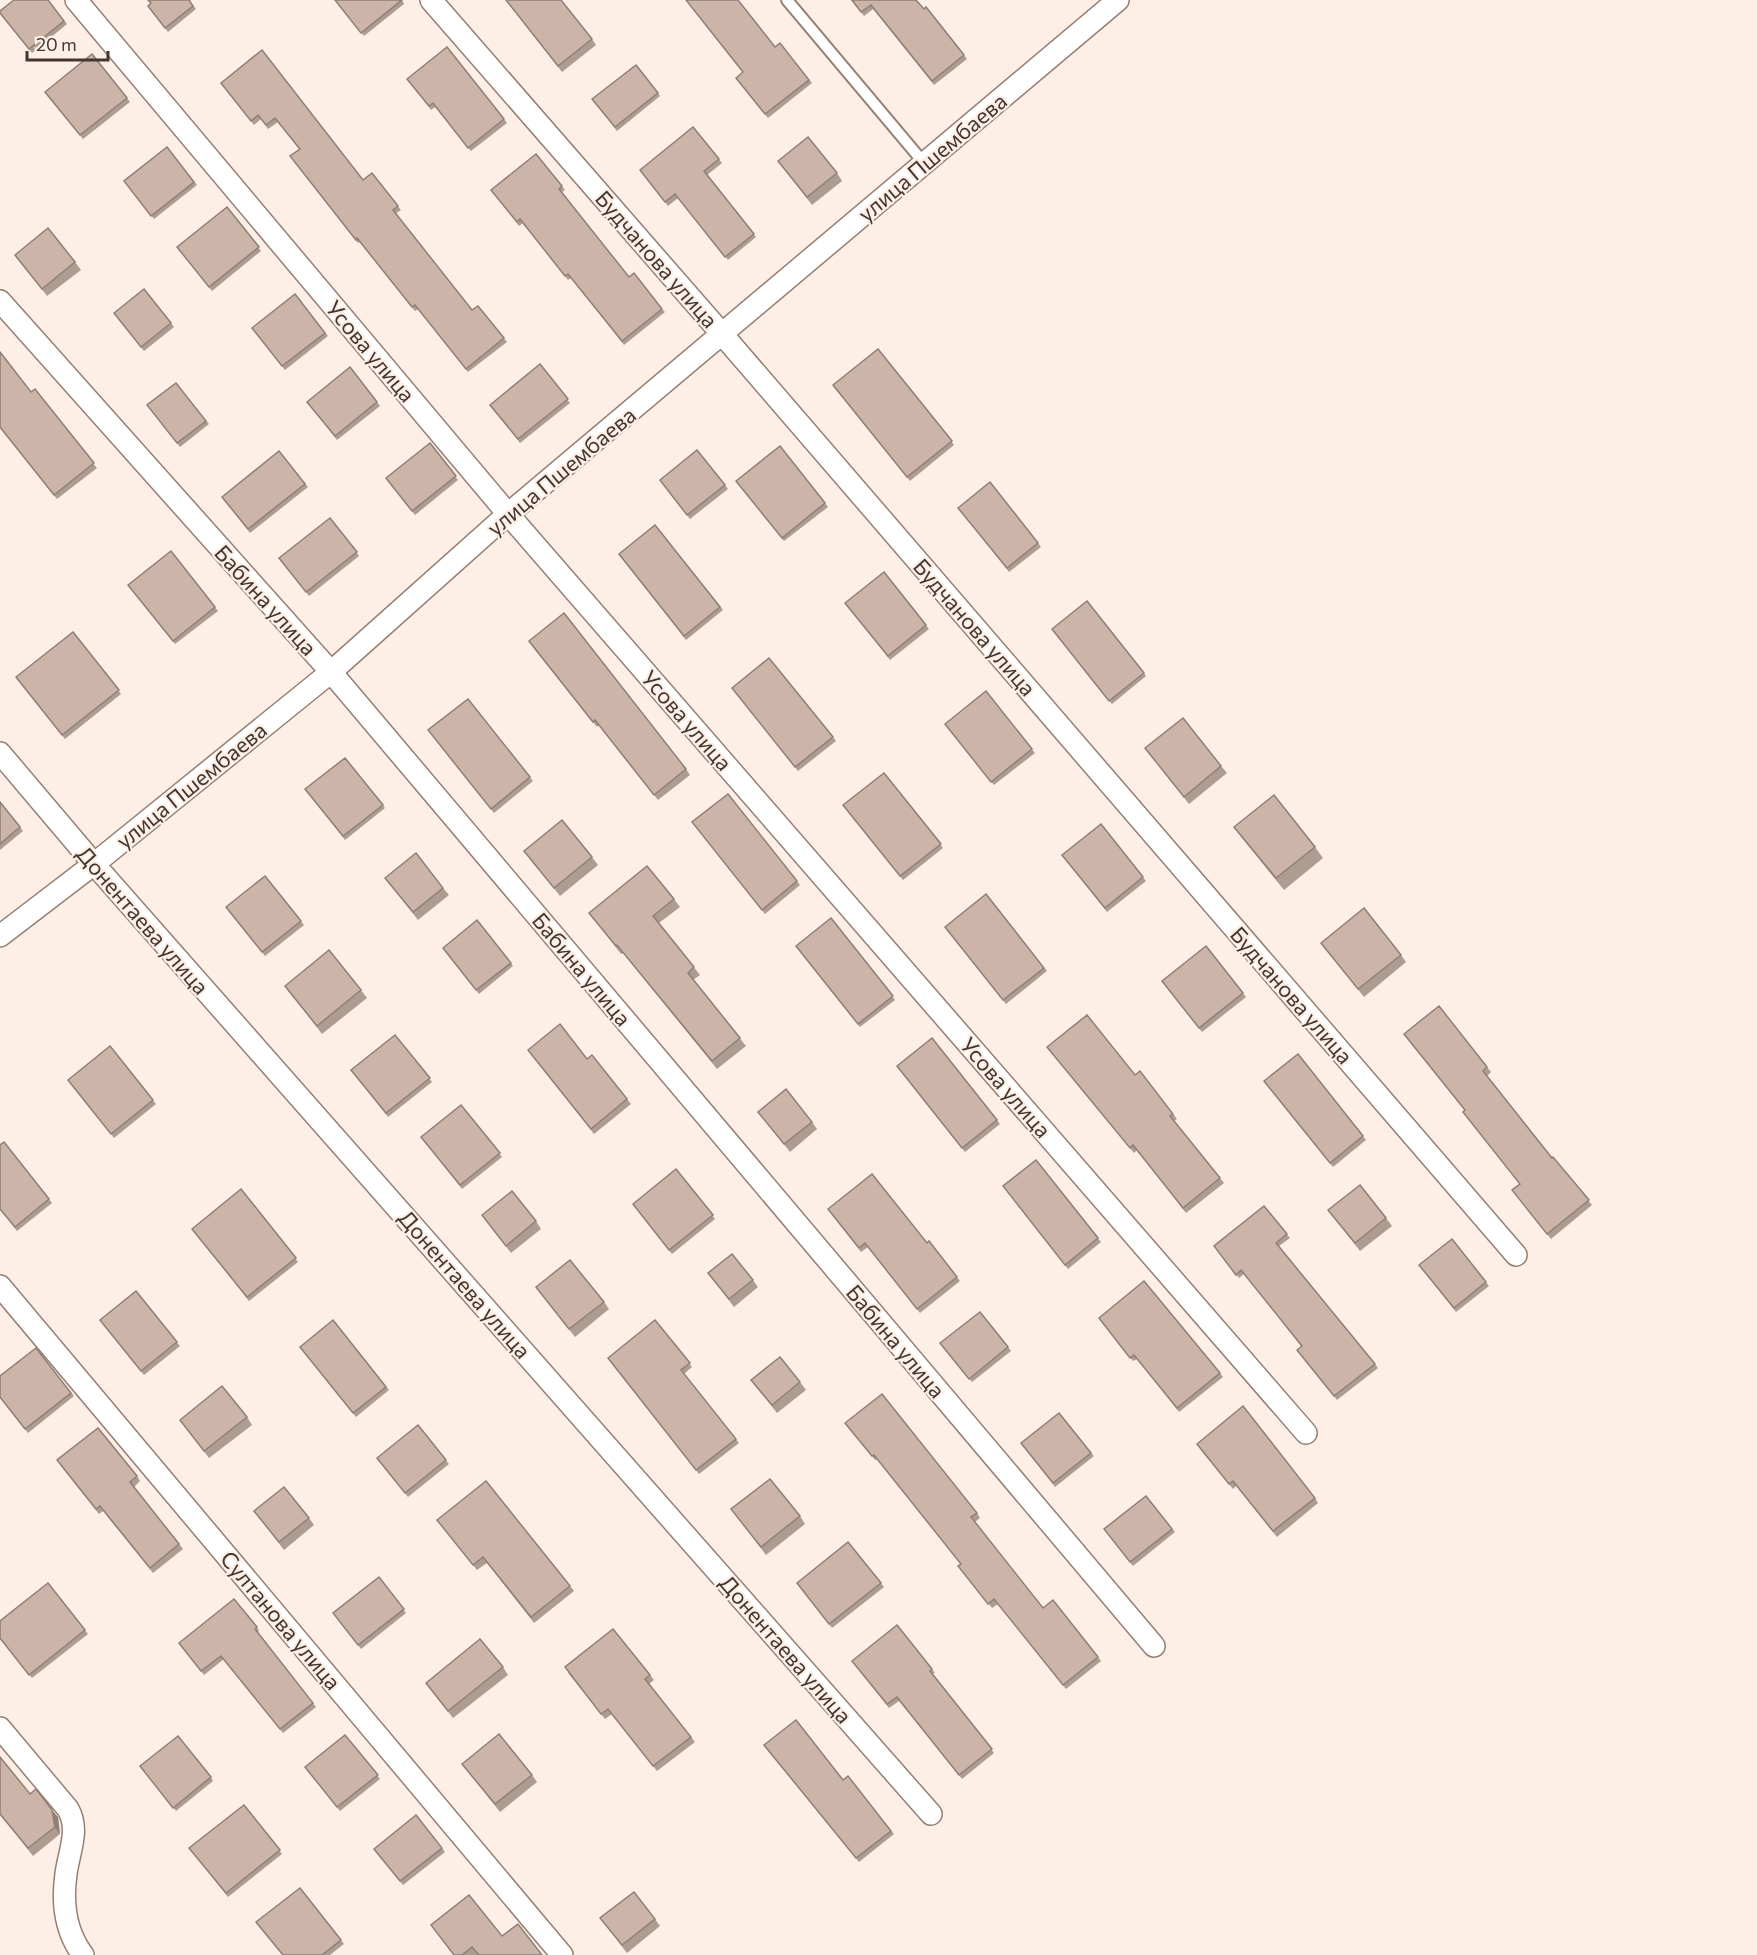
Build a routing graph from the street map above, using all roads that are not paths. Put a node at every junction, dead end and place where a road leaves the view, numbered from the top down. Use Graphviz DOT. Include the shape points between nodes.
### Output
graph roads {
  1 [pos="76,0"];
  2 [pos="431,0"];
  3 [pos="787,0"];
  4 [pos="1118,0"];
  5 [pos="924,163"];
  6 [pos="0,301"];
  7 [pos="722,334"];
  8 [pos="508,514"];
  9 [pos="331,672"];
  10 [pos="0,753"];
  11 [pos="94,864"];
  12 [pos="0,936"];
  13 [pos="1516,1255"];
  14 [pos="0,1286"];
  15 [pos="1306,1433"];
  16 [pos="1154,1646"];
  17 [pos="0,1728"];
  18 [pos="931,1814"];
  19 [pos="83,1955"];
  20 [pos="562,1955"];
  1 -- 8 [label="street, Усова улица"];
  2 -- 7 [label="street, Будчанова улица"];
  3 -- 5 [label="lane"];
  4 -- 5 [label="street, улица Пшембаева"];
  5 -- 7 [label="street, улица Пшембаева"];
  6 -- 9 [label="street, Бабина улица"];
  7 -- 8 [label="street, улица Пшембаева"];
  7 -- 13 [label="street, Будчанова улица"];
  8 -- 9 [label="street, улица Пшембаева"];
  8 -- 15 [label="street, Усова улица"];
  9 -- 11 [label="street, улица Пшембаева"];
  9 -- 16 [label="street, Бабина улица"];
  10 -- 11 [label="street, Донентаева улица"];
  11 -- 12 [label="street, улица Пшембаева"];
  11 -- 18 [label="street, Донентаева улица"];
  14 -- 20 [label="street, Султанова улица"];
  17 -- 19 [label="street" via="73,1819 64,1907 74,1943"];
}
